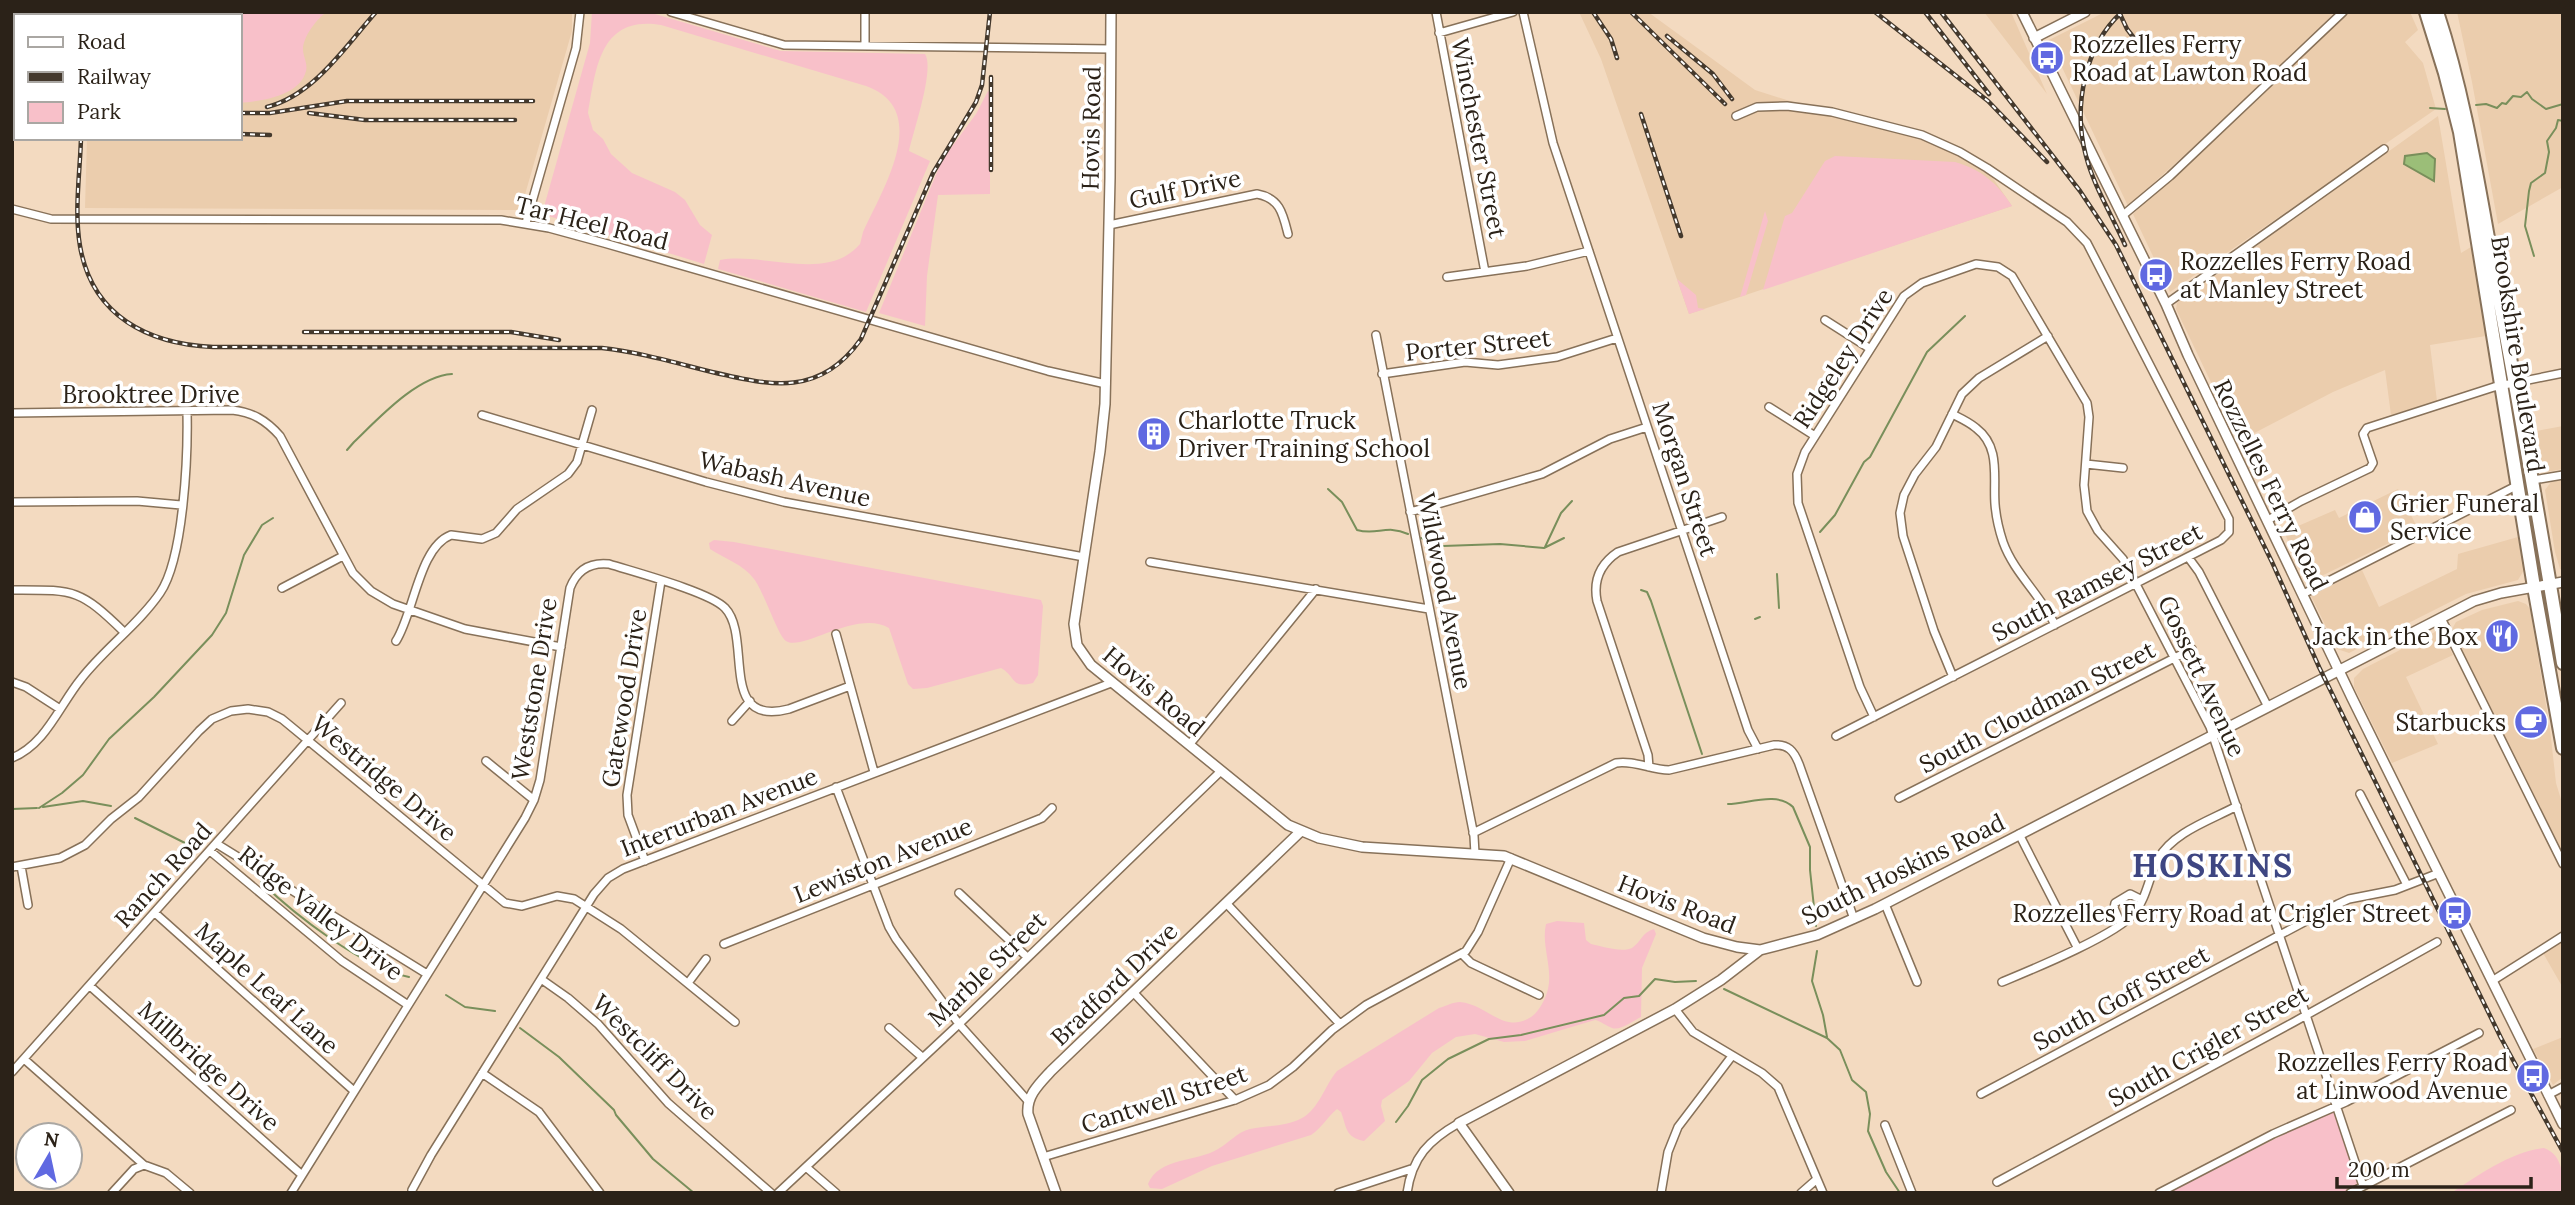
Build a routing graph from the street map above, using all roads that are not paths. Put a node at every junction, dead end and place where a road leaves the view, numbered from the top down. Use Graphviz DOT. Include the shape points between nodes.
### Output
graph roads {
  1 [pos="580,12"];
  2 [pos="671,12"];
  3 [pos="865,12"];
  4 [pos="1111,12"];
  5 [pos="1436,12"];
  6 [pos="1513,12"];
  7 [pos="1523,12"];
  8 [pos="2022,12"];
  9 [pos="2085,12"];
  10 [pos="2343,12"];
  11 [pos="2426,12"];
  12 [pos="2437,12"];
  13 [pos="1439,33"];
  14 [pos="2034,38"];
  15 [pos="865,46"];
  16 [pos="1111,49"];
  17 [pos="1739,114"];
  18 [pos="2384,149"];
  19 [pos="12,209"];
  20 [pos="2122,216"];
  21 [pos="526,223"];
  22 [pos="1109,225"];
  23 [pos="1288,234"];
  24 [pos="1589,251"];
  25 [pos="1485,272"];
  26 [pos="1447,277"];
  27 [pos="2166,304"];
  28 [pos="1825,320"];
  29 [pos="1376,335"];
  30 [pos="2048,336"];
  31 [pos="1617,338"];
  32 [pos="1869,348"];
  33 [pos="2563,373"];
  34 [pos="1382,374"];
  35 [pos="1106,384"];
  36 [pos="2509,384"];
  37 [pos="1769,407"];
  38 [pos="592,410"];
  39 [pos="187,411"];
  40 [pos="12,413"];
  41 [pos="1952,414"];
  42 [pos="482,415"];
  43 [pos="1647,427"];
  44 [pos="1815,436"];
  45 [pos="582,445"];
  46 [pos="2086,464"];
  47 [pos="2123,468"];
  48 [pos="2563,475"];
  49 [pos="2533,480"];
  50 [pos="2518,485"];
  51 [pos="12,502"];
  52 [pos="181,505"];
  53 [pos="1410,512"];
  54 [pos="1722,517"];
  55 [pos="2268,520"];
  56 [pos="1682,531"];
  57 [pos="343,556"];
  58 [pos="1084,556"];
  59 [pos="2188,557"];
  60 [pos="1150,562"];
  61 [pos="661,581"];
  62 [pos="2137,583"];
  63 [pos="2556,583"];
  64 [pos="2534,587"];
  65 [pos="282,588"];
  66 [pos="1316,589"];
  67 [pos="12,590"];
  68 [pos="2303,594"];
  69 [pos="1429,609"];
  70 [pos="410,611"];
  71 [pos="2441,618"];
  72 [pos="2055,625"];
  73 [pos="124,632"];
  74 [pos="836,634"];
  75 [pos="396,641"];
  76 [pos="561,647"];
  77 [pos="2192,649"];
  78 [pos="2175,658"];
  79 [pos="2563,663"];
  80 [pos="2339,670"];
  81 [pos="1953,677"];
  82 [pos="12,682"];
  83 [pos="1111,683"];
  84 [pos="850,686"];
  85 [pos="750,701"];
  86 [pos="341,703"];
  87 [pos="2268,708"];
  88 [pos="60,709"];
  89 [pos="1874,718"];
  90 [pos="732,721"];
  91 [pos="2213,735"];
  92 [pos="1836,736"];
  93 [pos="308,740"];
  94 [pos="1189,745"];
  95 [pos="2563,748"];
  96 [pos="1758,749"];
  97 [pos="12,758"];
  98 [pos="486,761"];
  99 [pos="1649,767"];
  100 [pos="1221,771"];
  101 [pos="874,772"];
  102 [pos="836,787"];
  103 [pos="2360,794"];
  104 [pos="1899,798"];
  105 [pos="534,800"];
  106 [pos="2237,806"];
  107 [pos="1052,808"];
  108 [pos="1300,832"];
  109 [pos="1473,833"];
  110 [pos="2019,834"];
  111 [pos="217,844"];
  112 [pos="210,851"];
  113 [pos="1475,854"];
  114 [pos="1511,858"];
  115 [pos="645,861"];
  116 [pos="2563,864"];
  117 [pos="17,867"];
  118 [pos="2439,873"];
  119 [pos="484,885"];
  120 [pos="873,885"];
  121 [pos="2407,885"];
  122 [pos="960,893"];
  123 [pos="2142,900"];
  124 [pos="1226,903"];
  125 [pos="1885,904"];
  126 [pos="28,905"];
  127 [pos="587,906"];
  128 [pos="155,914"];
  129 [pos="1854,919"];
  130 [pos="2121,924"];
  131 [pos="2280,935"];
  132 [pos="2563,936"];
  133 [pos="2437,942"];
  134 [pos="724,944"];
  135 [pos="2077,947"];
  136 [pos="1760,950"];
  137 [pos="1462,954"];
  138 [pos="1026,956"];
  139 [pos="706,959"];
  140 [pos="427,974"];
  141 [pos="541,979"];
  142 [pos="2492,981"];
  143 [pos="1917,982"];
  144 [pos="2002,982"];
  145 [pos="688,983"];
  146 [pos="90,986"];
  147 [pos="1133,992"];
  148 [pos="1539,995"];
  149 [pos="408,1004"];
  150 [pos="1675,1009"];
  151 [pos="2306,1014"];
  152 [pos="735,1021"];
  153 [pos="959,1024"];
  154 [pos="1340,1024"];
  155 [pos="889,1028"];
  156 [pos="2479,1033"];
  157 [pos="1732,1056"];
  158 [pos="922,1058"];
  159 [pos="24,1059"];
  160 [pos="12,1072"];
  161 [pos="482,1073"];
  162 [pos="2563,1087"];
  163 [pos="355,1091"];
  164 [pos="1981,1094"];
  165 [pos="2548,1095"];
  166 [pos="1235,1100"];
  167 [pos="1028,1101"];
  168 [pos="2336,1105"];
  169 [pos="2511,1110"];
  170 [pos="1459,1123"];
  171 [pos="2563,1124"];
  172 [pos="1885,1125"];
  173 [pos="1043,1157"];
  174 [pos="144,1165"];
  175 [pos="806,1167"];
  176 [pos="1411,1169"];
  177 [pos="302,1174"];
  178 [pos="1817,1179"];
  179 [pos="1997,1182"];
  180 [pos="2363,1186"];
  181 [pos="412,1190"];
  182 [pos="112,1193"];
  183 [pos="190,1193"];
  184 [pos="291,1193"];
  185 [pos="600,1193"];
  186 [pos="771,1193"];
  187 [pos="778,1193"];
  188 [pos="835,1193"];
  189 [pos="1056,1193"];
  190 [pos="1338,1193"];
  191 [pos="1407,1193"];
  192 [pos="1509,1193"];
  193 [pos="1661,1193"];
  194 [pos="1801,1193"];
  195 [pos="1823,1193"];
  196 [pos="1912,1193"];
  197 [pos="2159,1193"];
  198 [pos="2350,1193"];
  1 -- 21 [label="street" via="576,48"];
  2 -- 15 [label="street" via="776,44"];
  3 -- 15 [label="street"];
  4 -- 16 [label="street, Hovis Road"];
  5 -- 13 [label="street, Winchester Street"];
  6 -- 13 [label="street"];
  7 -- 24 [label="street, Morgan Street" via="1553,143"];
  8 -- 14 [label="street, Rozzelles Ferry Road"];
  9 -- 14 [label="street"];
  10 -- 20 [label="street"];
  11 -- 36 [label="highway, Brookshire Boulevard" via="2460,132"];
  12 -- 36 [label="highway, Brookshire Boulevard" via="2468,127"];
  13 -- 25 [label="street, Winchester Street"];
  14 -- 20 [label="street, Rozzelles Ferry Road"];
  15 -- 16 [label="street"];
  16 -- 22 [label="street, Hovis Road"];
  17 -- 59 [label="street, South Ramsey Street" via="1774,106 1809,108 1922,135 1969,157 2074,228 2087,243 2229,519 2224,538"];
  18 -- 27 [label="street"];
  19 -- 21 [label="street, Tar Heel Road" via="51,219"];
  20 -- 27 [label="street, Rozzelles Ferry Road"];
  21 -- 35 [label="street, Tar Heel Road"];
  22 -- 23 [label="street, Gulf Drive" via="1257,194 1279,205"];
  22 -- 35 [label="street, Hovis Road"];
  24 -- 25 [label="street"];
  24 -- 31 [label="street, Morgan Street"];
  25 -- 26 [label="street"];
  27 -- 55 [label="street, Rozzelles Ferry Road"];
  28 -- 32 [label="street"];
  29 -- 34 [label="street, Wildwood Avenue"];
  30 -- 32 [label="street, Ridgeley Drive" via="2012,276 1983,264 1912,289"];
  30 -- 41 [label="street" via="1971,384"];
  30 -- 46 [label="street, Ridgeley Drive" via="2087,403"];
  31 -- 34 [label="street, Porter Street" via="1556,357 1497,365 1465,362"];
  31 -- 43 [label="street, Morgan Street"];
  32 -- 44 [label="street, Ridgeley Drive"];
  33 -- 36 [label="street"];
  34 -- 53 [label="street, Wildwood Avenue"];
  35 -- 58 [label="street, Hovis Road"];
  36 -- 49 [label="highway, Brookshire Boulevard"];
  36 -- 50 [label="highway, Brookshire Boulevard"];
  36 -- 55 [label="street" via="2364,430 2373,463 2370,468"];
  37 -- 44 [label="street"];
  38 -- 45 [label="street"];
  39 -- 40 [label="street, Brooktree Drive"];
  39 -- 52 [label="street"];
  39 -- 57 [label="street, Brooktree Drive" via="242,411 271,426"];
  41 -- 72 [label="street" via="1976,427 1991,447 2003,542"];
  41 -- 81 [label="street" via="1936,447 1909,484 1900,513 1903,536"];
  42 -- 45 [label="street, Wabash Avenue"];
  43 -- 53 [label="street" via="1610,439 1542,474"];
  43 -- 56 [label="street, Morgan Street"];
  44 -- 89 [label="street, Ridgeley Drive" via="1799,468 1798,503"];
  45 -- 58 [label="street, Wabash Avenue" via="784,502"];
  45 -- 70 [label="street" via="575,467 517,509 496,533 479,539 451,534 437,542"];
  46 -- 47 [label="street"];
  46 -- 62 [label="street, Ridgeley Drive" via="2087,511"];
  48 -- 49 [label="street"];
  49 -- 63 [label="highway, Brookshire Boulevard"];
  50 -- 64 [label="highway, Brookshire Boulevard"];
  50 -- 68 [label="street"];
  51 -- 52 [label="street"];
  52 -- 73 [label="street" via="168,579"];
  53 -- 69 [label="street, Wildwood Avenue"];
  54 -- 56 [label="street"];
  55 -- 68 [label="street, Rozzelles Ferry Road"];
  56 -- 96 [label="street, Morgan Street"];
  56 -- 99 [label="street" via="1614,554 1601,568 1596,583 1597,601"];
  57 -- 65 [label="street"];
  57 -- 70 [label="street, Brooktree Drive" via="371,591"];
  58 -- 83 [label="street, Hovis Road" via="1074,624 1076,640 1083,657"];
  59 -- 62 [label="street, South Ramsey Street"];
  59 -- 87 [label="street"];
  60 -- 66 [label="street"];
  61 -- 76 [label="street, Weststone Drive" via="609,564 597,563 582,570 570,588"];
  61 -- 85 [label="street, Weststone Drive" via="715,600 731,616 738,637 739,678"];
  61 -- 115 [label="street, Gatewood Drive" via="627,795 628,816"];
  62 -- 72 [label="street, South Ramsey Street"];
  62 -- 78 [label="street, Gossett Avenue"];
  63 -- 64 [label="street, South Hoskins Road"];
  63 -- 79 [label="highway, Brookshire Boulevard"];
  64 -- 71 [label="street, South Hoskins Road" via="2483,598"];
  64 -- 95 [label="highway, Brookshire Boulevard"];
  66 -- 69 [label="street"];
  66 -- 94 [label="street"];
  67 -- 73 [label="street" via="73,593 93,602"];
  68 -- 80 [label="street, Rozzelles Ferry Road"];
  69 -- 109 [label="street, Wildwood Avenue"];
  70 -- 75 [label="street"];
  70 -- 76 [label="street, Brooktree Drive" via="465,629"];
  71 -- 80 [label="street, South Hoskins Road"];
  71 -- 116 [label="street"];
  72 -- 81 [label="street, South Ramsey Street"];
  73 -- 88 [label="street" via="79,680"];
  74 -- 84 [label="street"];
  76 -- 105 [label="street, Weststone Drive"];
  77 -- 78 [label="street, South Cloudman Street"];
  78 -- 91 [label="street, Gossett Avenue"];
  78 -- 104 [label="street, South Cloudman Street"];
  80 -- 87 [label="street, South Hoskins Road"];
  80 -- 118 [label="street, Rozzelles Ferry Road"];
  81 -- 89 [label="street, South Ramsey Street"];
  82 -- 88 [label="street"];
  83 -- 94 [label="street, Hovis Road"];
  83 -- 101 [label="street, Interurban Avenue"];
  84 -- 85 [label="street" via="781,711 765,710"];
  84 -- 101 [label="street"];
  85 -- 90 [label="street"];
  86 -- 93 [label="street, Ranch Road"];
  87 -- 91 [label="street, South Hoskins Road"];
  88 -- 97 [label="street" via="37,741"];
  89 -- 92 [label="street, South Ramsey Street"];
  91 -- 106 [label="street, Gossett Avenue"];
  91 -- 110 [label="street, South Hoskins Road"];
  93 -- 111 [label="street, Ranch Road"];
  93 -- 117 [label="street, Westridge Drive" via="268,712 223,713 205,725 139,797 85,845 60,858"];
  93 -- 119 [label="street, Westridge Drive"];
  94 -- 100 [label="street, Hovis Road"];
  96 -- 99 [label="street" via="1678,768"];
  96 -- 129 [label="street" via="1780,744 1795,754"];
  98 -- 105 [label="street"];
  99 -- 109 [label="street" via="1624,761 1612,764"];
  100 -- 108 [label="street, Hovis Road"];
  100 -- 138 [label="street, Marble Street"];
  101 -- 102 [label="street, Interurban Avenue"];
  102 -- 115 [label="street, Interurban Avenue"];
  102 -- 120 [label="street"];
  103 -- 121 [label="street"];
  105 -- 119 [label="street, Weststone Drive"];
  106 -- 123 [label="street" via="2165,848"];
  106 -- 131 [label="street, Gossett Avenue"];
  107 -- 120 [label="street, Lewiston Avenue" via="1042,818"];
  108 -- 113 [label="street, Hovis Road" via="1362,847"];
  108 -- 124 [label="street, Bradford Drive"];
  109 -- 113 [label="street, Wildwood Avenue"];
  110 -- 125 [label="street, South Hoskins Road"];
  110 -- 135 [label="street"];
  111 -- 112 [label="street, Ranch Road"];
  111 -- 140 [label="street, Ridge Valley Drive"];
  112 -- 128 [label="street, Ranch Road"];
  112 -- 149 [label="street, Ridge Valley Drive" via="342,961"];
  113 -- 114 [label="street, Hovis Road"];
  114 -- 136 [label="street, Hovis Road" via="1703,938"];
  114 -- 137 [label="street" via="1478,932"];
  115 -- 127 [label="street, Interurban Avenue" via="608,878"];
  117 -- 126 [label="street"];
  118 -- 121 [label="street, South Goff Street"];
  118 -- 142 [label="street, Rozzelles Ferry Road"];
  119 -- 127 [label="street, Westridge Drive" via="516,907 557,896"];
  119 -- 140 [label="street, Weststone Drive"];
  120 -- 134 [label="street, Lewiston Avenue"];
  120 -- 153 [label="street" via="896,939"];
  121 -- 131 [label="street, South Goff Street" via="2349,900"];
  122 -- 138 [label="street"];
  123 -- 130 [label="street"];
  123 -- 130 [label="street" via="2130,894 2115,903"];
  124 -- 147 [label="street, Bradford Drive"];
  124 -- 154 [label="street"];
  125 -- 129 [label="street, South Hoskins Road"];
  125 -- 143 [label="street"];
  127 -- 141 [label="street, Interurban Avenue"];
  127 -- 145 [label="street, Westridge Drive"];
  128 -- 146 [label="street, Ranch Road"];
  128 -- 163 [label="street, Maple Leaf Lane"];
  129 -- 136 [label="street, South Hoskins Road"];
  130 -- 135 [label="street"];
  131 -- 151 [label="street, Gossett Avenue"];
  131 -- 164 [label="street, South Goff Street"];
  132 -- 142 [label="street"];
  133 -- 151 [label="street, South Crigler Street"];
  135 -- 144 [label="street"];
  136 -- 150 [label="street, South Hoskins Road"];
  137 -- 148 [label="street" via="1471,963"];
  137 -- 154 [label="street, Cantwell Street" via="1388,992"];
  138 -- 153 [label="street, Marble Street"];
  139 -- 145 [label="street"];
  140 -- 149 [label="street, Weststone Drive"];
  141 -- 161 [label="street, Interurban Avenue"];
  141 -- 186 [label="street, Westcliff Drive" via="598,1024 668,1104"];
  142 -- 165 [label="street, Rozzelles Ferry Road"];
  145 -- 152 [label="street, Westridge Drive"];
  146 -- 159 [label="street, Ranch Road"];
  146 -- 177 [label="street, Millbridge Drive"];
  147 -- 166 [label="street"];
  147 -- 167 [label="street, Bradford Drive" via="1051,1071"];
  149 -- 163 [label="street, Weststone Drive"];
  150 -- 157 [label="street" via="1693,1032"];
  150 -- 170 [label="street, South Hoskins Road"];
  151 -- 168 [label="street, Gossett Avenue"];
  151 -- 179 [label="street, South Crigler Street"];
  153 -- 158 [label="street, Marble Street"];
  153 -- 167 [label="street"];
  154 -- 166 [label="street, Cantwell Street" via="1282,1077"];
  155 -- 158 [label="street"];
  156 -- 168 [label="street"];
  157 -- 178 [label="street" via="1778,1087"];
  157 -- 193 [label="street" via="1678,1127"];
  158 -- 175 [label="street, Marble Street"];
  159 -- 160 [label="street, Ranch Road"];
  159 -- 174 [label="street"];
  161 -- 181 [label="street, Interurban Avenue"];
  161 -- 185 [label="street" via="539,1112"];
  162 -- 165 [label="street"];
  163 -- 177 [label="street, Weststone Drive"];
  165 -- 171 [label="street, Rozzelles Ferry Road"];
  166 -- 173 [label="street, Cantwell Street"];
  167 -- 173 [label="street"];
  168 -- 180 [label="street, Gossett Avenue"];
  168 -- 197 [label="street"];
  169 -- 180 [label="street"];
  170 -- 176 [label="street, South Hoskins Road" via="1427,1147"];
  170 -- 192 [label="street"];
  172 -- 196 [label="street"];
  173 -- 189 [label="street"];
  174 -- 182 [label="street" via="134,1169"];
  174 -- 183 [label="street" via="166,1173"];
  175 -- 187 [label="street, Marble Street"];
  175 -- 188 [label="street"];
  176 -- 190 [label="street"];
  176 -- 191 [label="street"];
  177 -- 184 [label="street, Weststone Drive"];
  178 -- 194 [label="street"];
  178 -- 195 [label="street"];
  180 -- 198 [label="street"];
}
